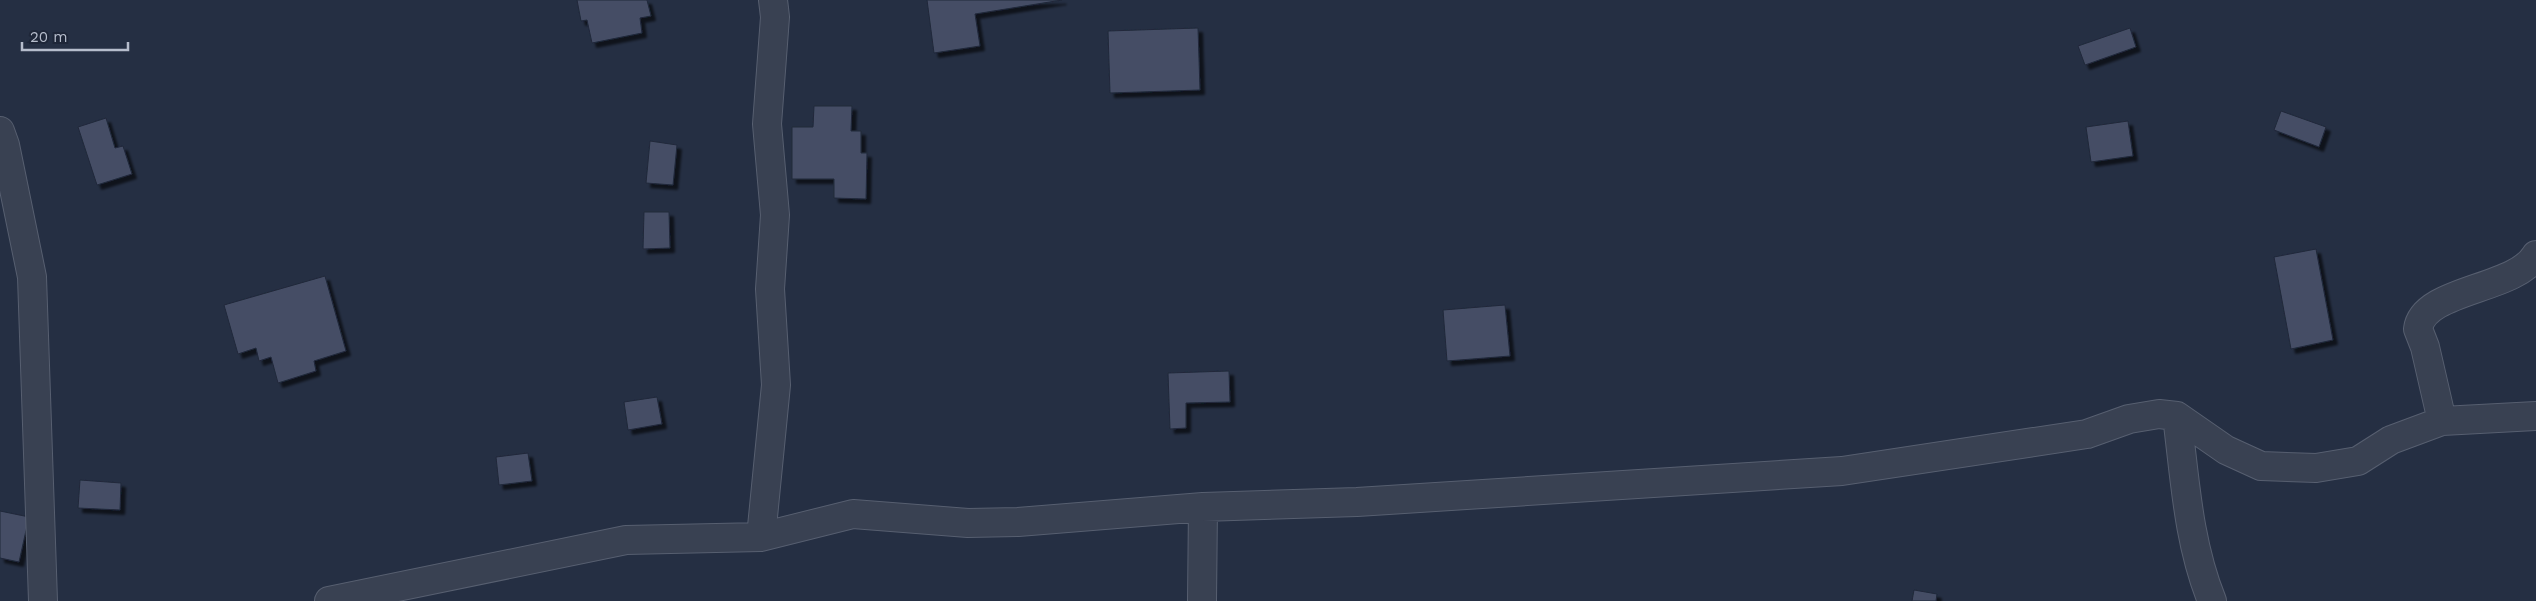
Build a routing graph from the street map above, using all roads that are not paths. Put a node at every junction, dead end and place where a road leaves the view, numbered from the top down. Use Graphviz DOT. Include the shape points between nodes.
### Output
graph roads {
  1 [pos="772,0"];
  2 [pos="0,131"];
  3 [pos="2536,255"];
  4 [pos="2177,416"];
  5 [pos="2536,416"];
  6 [pos="2442,421"];
  7 [pos="1203,507"];
  8 [pos="761,536"];
  9 [pos="43,601"];
  10 [pos="336,601"];
  11 [pos="1202,601"];
  12 [pos="2212,601"];
  1 -- 8 [label="street" via="774,17 767,124 775,215 770,289 776,385"];
  2 -- 9 [label="street" via="32,277"];
  3 -- 6 [label="street" via="2510,275 2440,304 2421,318 2418,329"];
  4 -- 6 [label="street" via="2226,450 2262,466 2316,468 2358,461 2391,440"];
  4 -- 7 [label="street" via="2152,415 2129,419 2086,434 1842,471 1357,502"];
  4 -- 12 [label="street" via="2192,540"];
  5 -- 6 [label="street"];
  7 -- 8 [label="street" via="968,524 853,514"];
  7 -- 11 [label="street"];
  8 -- 10 [label="street" via="626,540"];
}
